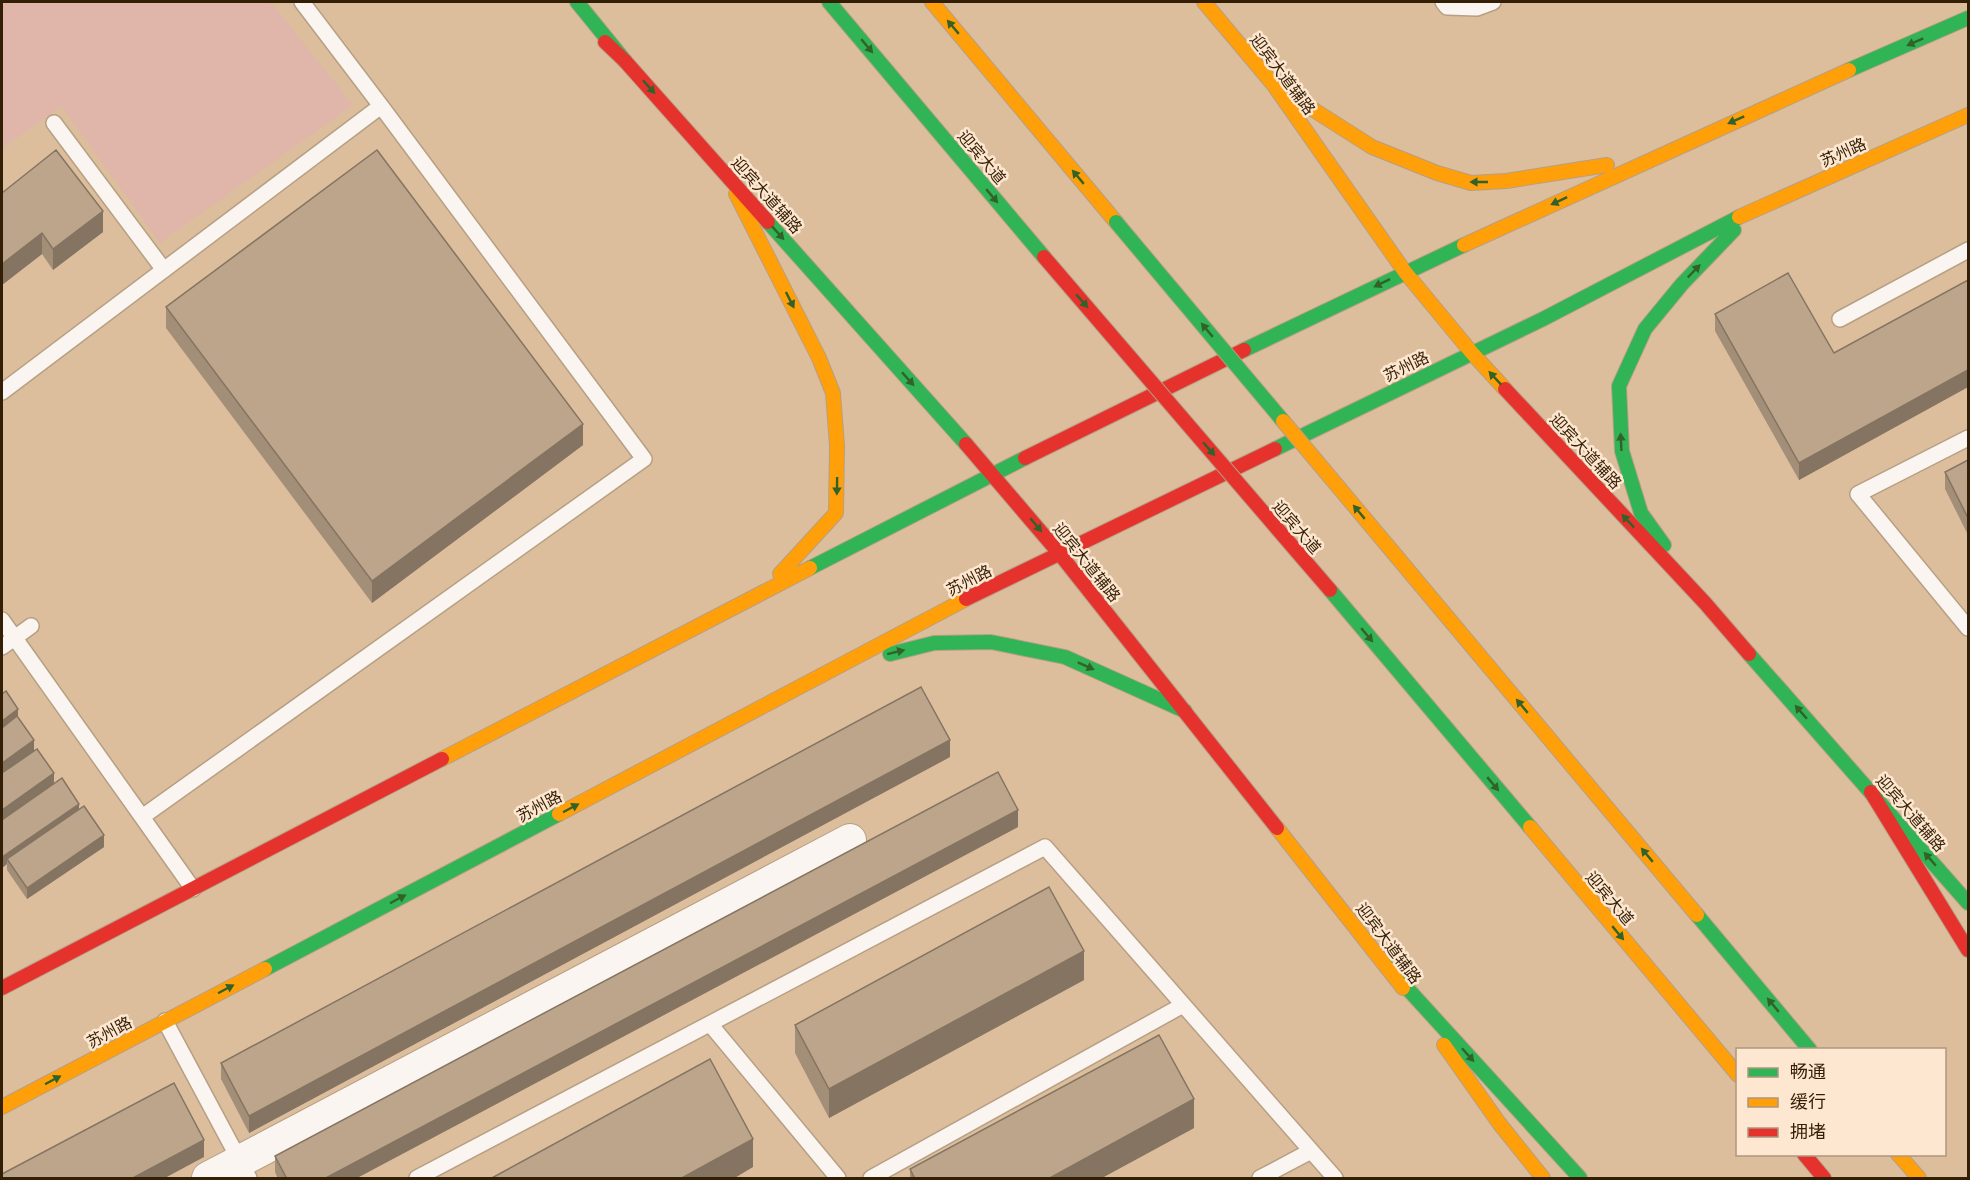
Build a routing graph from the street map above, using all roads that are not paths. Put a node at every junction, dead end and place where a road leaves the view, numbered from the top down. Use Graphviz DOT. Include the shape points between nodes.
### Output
graph roads {
  1 [pos="302,2"];
  2 [pos="563,2"];
  3 [pos="577,2"];
  4 [pos="829,2"];
  5 [pos="932,2"];
  6 [pos="1204,2"];
  7 [pos="1443,2"];
  8 [pos="1493,2"];
  9 [pos="1968,18"];
  10 [pos="626,61"];
  11 [pos="1273,84"];
  12 [pos="381,106"];
  13 [pos="1968,115"];
  14 [pos="54,123"];
  15 [pos="1661,153"];
  16 [pos="725,173"];
  17 [pos="1753,210"];
  18 [pos="1968,250"];
  19 [pos="164,270"];
  20 [pos="1405,272"];
  21 [pos="1840,319"];
  22 [pos="1472,353"];
  23 [pos="2,392"];
  24 [pos="1968,438"];
  25 [pos="993,475"];
  26 [pos="1059,553"];
  27 [pos="762,593"];
  28 [pos="1705,603"];
  29 [pos="2,620"];
  30 [pos="31,626"];
  31 [pos="1968,628"];
  32 [pos="15,638"];
  33 [pos="2,647"];
  34 [pos="839,666"];
  35 [pos="1185,711"];
  36 [pos="1871,792"];
  37 [pos="142,817"];
  38 [pos="850,840"];
  39 [pos="193,889"];
  40 [pos="1968,903"];
  41 [pos="1968,950"];
  42 [pos="1386,965"];
  43 [pos="2,988"];
  44 [pos="1183,1005"];
  45 [pos="165,1021"];
  46 [pos="710,1024"];
  47 [pos="1808,1048"];
  48 [pos="1736,1074"];
  49 [pos="2,1107"];
  50 [pos="1311,1151"];
  51 [pos="1805,1156"];
  52 [pos="1899,1156"];
  53 [pos="245,1170"];
  54 [pos="208,1179"];
  55 [pos="417,1179"];
  56 [pos="838,1179"];
  57 [pos="871,1179"];
  58 [pos="1260,1179"];
  59 [pos="1335,1179"];
  60 [pos="1543,1179"];
  61 [pos="1580,1179"];
  62 [pos="1824,1179"];
  63 [pos="1918,1179"];
  1 -- 12 [label="lane"];
  2 -- 10 [label="main road, 迎宾大道辅路"];
  3 -- 10 [label="main road"];
  4 -- 48 [label="main road, 迎宾大道, one-way, bridge"];
  47 -- 5 [label="main road, one-way, bridge"];
  6 -- 11 [label="main road, 迎宾大道辅路"];
  7 -- 8 [label="lane" via="1447,8 1477,8"];
  9 -- 15 [label="main road, one-way"];
  10 -- 16 [label="main road, 迎宾大道辅路, one-way"];
  15 -- 11 [label="main road, one-way" via="1577,171 1471,183 1372,147"];
  11 -- 20 [label="main road, 迎宾大道辅路"];
  12 -- 19 [label="lane"];
  12 -- 37 [label="lane" via="644,459"];
  13 -- 17 [label="main road, 苏州路"];
  14 -- 19 [label="lane"];
  15 -- 20 [label="main road, one-way"];
  16 -- 25 [label="main road, 迎宾大道辅路, one-way"];
  16 -- 27 [label="main road, one-way" via="833,393 836,513"];
  17 -- 22 [label="main road, 苏州路"];
  28 -- 17 [label="main road, one-way" via="1641,513 1622,451 1619,386 1645,329"];
  18 -- 21 [label="lane"];
  19 -- 23 [label="lane"];
  20 -- 22 [label="main road, 迎宾大道辅路"];
  20 -- 25 [label="main road, one-way"];
  22 -- 26 [label="main road, 苏州路"];
  28 -- 22 [label="main road, 迎宾大道辅路, one-way"];
  24 -- 31 [label="lane" via="1858,494"];
  25 -- 26 [label="main road, 迎宾大道辅路, one-way"];
  25 -- 27 [label="main road"];
  26 -- 34 [label="main road, 苏州路"];
  26 -- 35 [label="main road, 迎宾大道辅路"];
  27 -- 39 [label="main road"];
  36 -- 28 [label="main road, 迎宾大道辅路, one-way"];
  29 -- 32 [label="lane"];
  30 -- 32 [label="lane"];
  32 -- 33 [label="lane"];
  32 -- 37 [label="lane"];
  34 -- 35 [label="main road, one-way" via="934,643 991,642 1065,657"];
  45 -- 34 [label="main road, 苏州路, one-way"];
  35 -- 42 [label="main road, 迎宾大道辅路"];
  40 -- 36 [label="main road, 迎宾大道辅路, one-way"];
  36 -- 41 [label="main road"];
  37 -- 39 [label="lane"];
  38 -- 53 [label="street"];
  39 -- 43 [label="main road"];
  42 -- 60 [label="main road, 迎宾大道辅路"];
  42 -- 61 [label="main road, one-way"];
  44 -- 46 [label="lane" via="1045,847"];
  44 -- 50 [label="lane"];
  44 -- 57 [label="lane"];
  49 -- 45 [label="main road, 苏州路, one-way"];
  45 -- 53 [label="lane"];
  46 -- 55 [label="lane"];
  46 -- 56 [label="lane"];
  50 -- 58 [label="lane"];
  50 -- 59 [label="lane"];
  51 -- 62 [label="main road"];
  52 -- 63 [label="main road"];
  53 -- 54 [label="street"];
}
